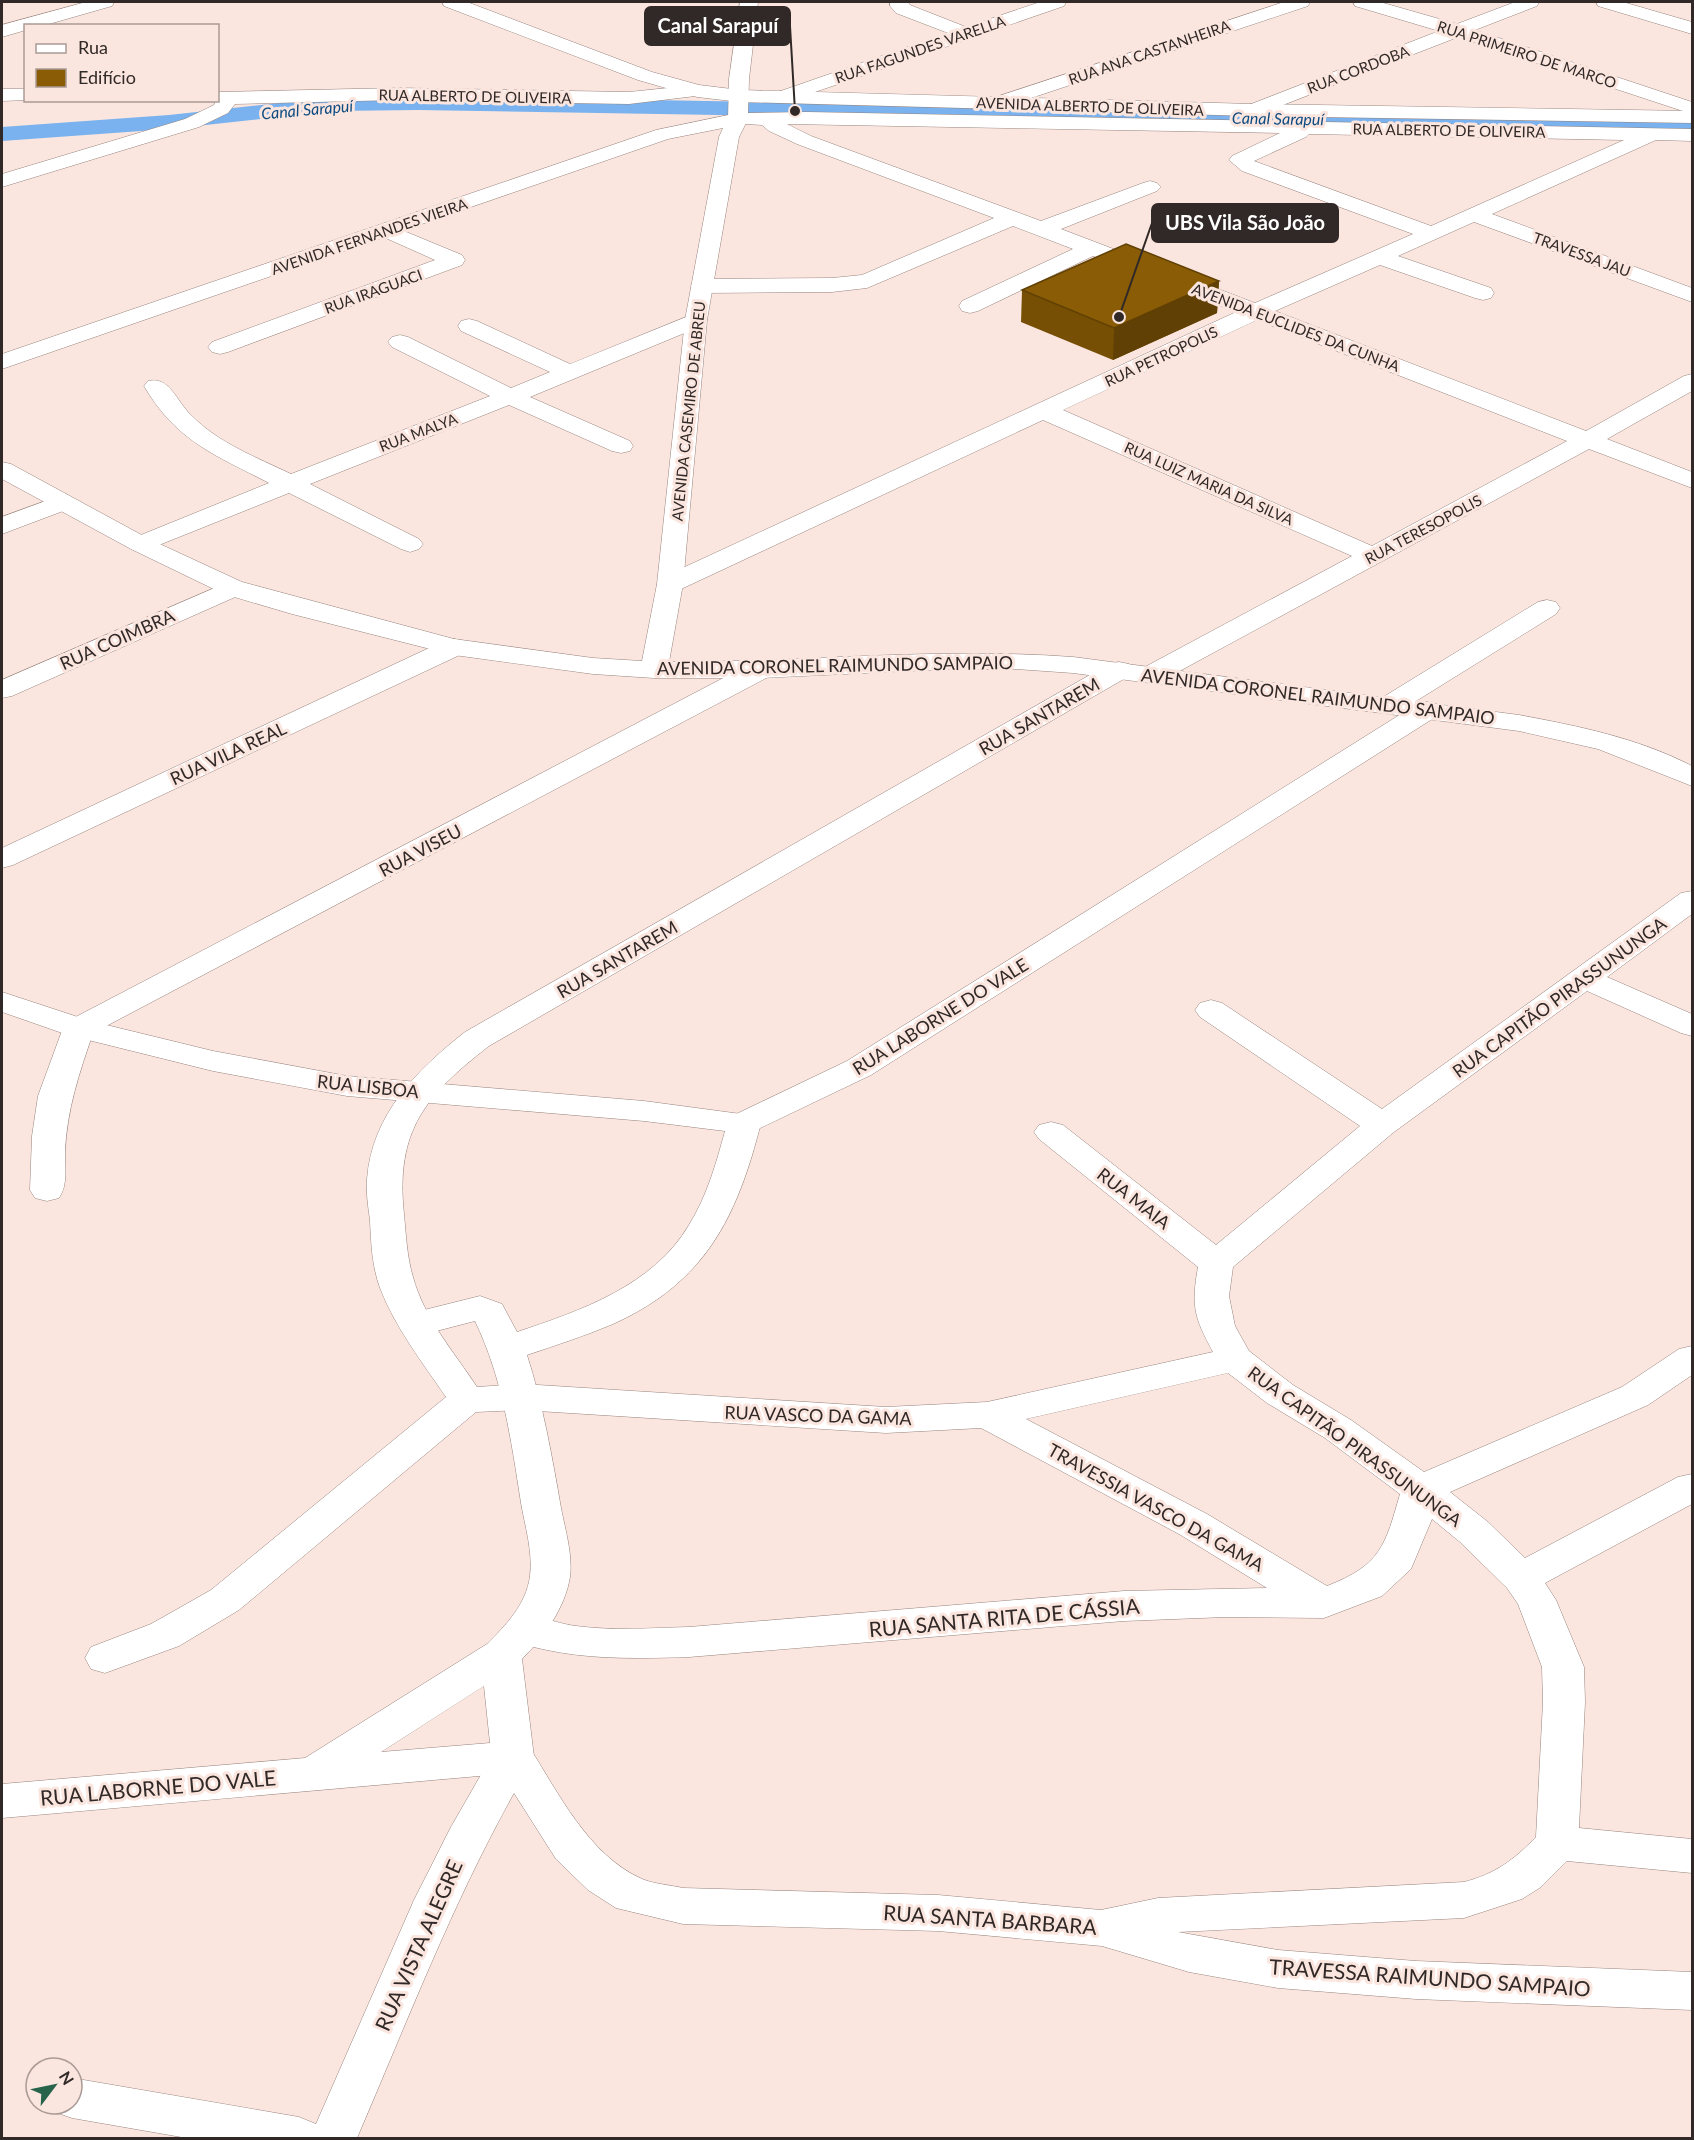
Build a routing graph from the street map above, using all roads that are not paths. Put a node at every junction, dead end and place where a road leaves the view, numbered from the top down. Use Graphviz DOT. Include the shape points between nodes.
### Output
graph roads {
  1 [pos="105,2"];
  2 [pos="451,2"];
  3 [pos="749,2"];
  4 [pos="899,2"];
  5 [pos="1057,2"];
  6 [pos="1301,2"];
  7 [pos="1362,2"];
  8 [pos="1530,2"];
  9 [pos="1605,2"];
  10 [pos="27,24"];
  11 [pos="24,25"];
  12 [pos="1692,28"];
  13 [pos="1457,30"];
  14 [pos="2,31"];
  15 [pos="964,33"];
  16 [pos="697,91"];
  17 [pos="2,95"];
  18 [pos="24,95"];
  19 [pos="782,98"];
  20 [pos="220,103"];
  21 [pos="997,103"];
  22 [pos="740,108"];
  23 [pos="1692,108"];
  24 [pos="1253,110"];
  25 [pos="1692,117"];
  26 [pos="768,119"];
  27 [pos="1312,128"];
  28 [pos="1654,134"];
  29 [pos="1687,136"];
  30 [pos="2,181"];
  31 [pos="1150,187"];
  32 [pos="1471,214"];
  33 [pos="1013,218"];
  34 [pos="1041,229"];
  35 [pos="387,230"];
  36 [pos="1431,233"];
  37 [pos="1092,249"];
  38 [pos="1379,257"];
  39 [pos="702,286"];
  40 [pos="1484,293"];
  41 [pos="1692,295"];
  42 [pos="970,306"];
  43 [pos="1255,312"];
  44 [pos="696,320"];
  45 [pos="469,326"];
  46 [pos="400,342"];
  47 [pos="220,347"];
  48 [pos="2,362"];
  49 [pos="569,372"];
  50 [pos="1692,381"];
  51 [pos="156,386"];
  52 [pos="509,396"];
  53 [pos="1044,411"];
  54 [pos="1588,440"];
  55 [pos="621,446"];
  56 [pos="2,468"];
  57 [pos="1692,481"];
  58 [pos="288,482"];
  59 [pos="62,503"];
  60 [pos="2,526"];
  61 [pos="140,544"];
  62 [pos="410,544"];
  63 [pos="1373,555"];
  64 [pos="670,584"];
  65 [pos="233,588"];
  66 [pos="1547,608"];
  67 [pos="454,646"];
  68 [pos="654,670"];
  69 [pos="760,670"];
  70 [pos="1119,670"];
  71 [pos="1153,674"];
  72 [pos="2,690"];
  73 [pos="1390,705"];
  74 [pos="1427,710"];
  75 [pos="1692,777"];
  76 [pos="2,859"];
  77 [pos="1692,900"];
  78 [pos="1584,978"];
  79 [pos="2,1002"];
  80 [pos="1211,1010"];
  81 [pos="1692,1026"];
  82 [pos="79,1028"];
  83 [pos="416,1092"];
  84 [pos="744,1123"];
  85 [pos="1382,1125"];
  86 [pos="1052,1132"];
  87 [pos="47,1190"];
  88 [pos="1216,1263"];
  89 [pos="417,1324"];
  90 [pos="507,1349"];
  91 [pos="1692,1358"];
  92 [pos="1235,1359"];
  93 [pos="522,1398"];
  94 [pos="467,1400"];
  95 [pos="987,1415"];
  96 [pos="1692,1487"];
  97 [pos="1421,1489"];
  98 [pos="1521,1578"];
  99 [pos="1324,1603"];
  100 [pos="513,1643"];
  101 [pos="105,1658"];
  102 [pos="513,1757"];
  103 [pos="315,1773"];
  104 [pos="2,1801"];
  105 [pos="1557,1843"];
  106 [pos="1692,1856"];
  107 [pos="1101,1928"];
  108 [pos="1692,1991"];
  109 [pos="84,2100"];
  110 [pos="299,2139"];
  111 [pos="334,2139"];
  1 -- 10 [label="street"];
  2 -- 16 [label="street" via="645,76"];
  3 -- 22 [label="street, AVENIDA CASEMIRO DE ABREU" via="739,79"];
  4 -- 15 [label="street" via="903,9"];
  5 -- 15 [label="street, RUA FAGUNDES VARELLA"];
  6 -- 21 [label="street, RUA ANA CASTANHEIRA"];
  7 -- 13 [label="street, RUA PRIMEIRO DE MARCO"];
  8 -- 13 [label="street, RUA CORDOBA"];
  9 -- 12 [label="street"];
  11 -- 14 [label="street"];
  13 -- 23 [label="street, RUA PRIMEIRO DE MARCO"];
  13 -- 24 [label="street, RUA CORDOBA"];
  15 -- 19 [label="street, RUA FAGUNDES VARELLA"];
  16 -- 20 [label="street, RUA ALBERTO DE OLIVEIRA" via="629,98 397,94"];
  16 -- 22 [label="street"];
  17 -- 18 [label="street"];
  19 -- 21 [label="street, AVENIDA ALBERTO DE OLIVEIRA"];
  19 -- 22 [label="street, AVENIDA ALBERTO DE OLIVEIRA"];
  20 -- 30 [label="street" via="192,123"];
  21 -- 24 [label="street, AVENIDA ALBERTO DE OLIVEIRA"];
  22 -- 26 [label="street, RUA ALBERTO DE OLIVEIRA"];
  22 -- 35 [label="street, AVENIDA FERNANDES VIEIRA"];
  22 -- 39 [label="street, AVENIDA CASEMIRO DE ABREU" via="729,137"];
  24 -- 25 [label="street, AVENIDA ALBERTO DE OLIVEIRA"];
  26 -- 27 [label="street, RUA ALBERTO DE OLIVEIRA"];
  26 -- 33 [label="street, AVENIDA EUCLIDES DA CUNHA" via="804,140"];
  27 -- 28 [label="street, RUA ALBERTO DE OLIVEIRA"];
  27 -- 36 [label="street" via="1272,142 1239,160"];
  28 -- 29 [label="street, RUA ALBERTO DE OLIVEIRA"];
  28 -- 32 [label="street, RUA PETROPOLIS"];
  31 -- 34 [label="street"];
  32 -- 36 [label="street, RUA PETROPOLIS"];
  32 -- 41 [label="street, TRAVESSA JAU"];
  33 -- 34 [label="street, AVENIDA EUCLIDES DA CUNHA"];
  33 -- 39 [label="street" via="867,281"];
  34 -- 37 [label="street, AVENIDA EUCLIDES DA CUNHA"];
  35 -- 47 [label="street, RUA IRAGUACI" via="454,260"];
  35 -- 48 [label="street, AVENIDA FERNANDES VIEIRA"];
  36 -- 38 [label="street, RUA PETROPOLIS"];
  37 -- 42 [label="street"];
  37 -- 43 [label="street, AVENIDA EUCLIDES DA CUNHA"];
  38 -- 40 [label="street"];
  38 -- 43 [label="street, RUA PETROPOLIS"];
  39 -- 44 [label="street, AVENIDA CASEMIRO DE ABREU"];
  43 -- 53 [label="street, RUA PETROPOLIS"];
  43 -- 54 [label="street, AVENIDA EUCLIDES DA CUNHA"];
  44 -- 49 [label="street, RUA MALYA"];
  44 -- 64 [label="street, AVENIDA CASEMIRO DE ABREU"];
  45 -- 49 [label="street"];
  46 -- 52 [label="street"];
  49 -- 52 [label="street, RUA MALYA"];
  50 -- 54 [label="street, RUA TERESOPOLIS"];
  51 -- 58 [label="street" via="174,414 206,441"];
  52 -- 55 [label="street"];
  52 -- 58 [label="street, RUA MALYA"];
  53 -- 63 [label="street, RUA LUIZ MARIA DA SILVA"];
  53 -- 64 [label="street, RUA PETROPOLIS"];
  54 -- 57 [label="street, AVENIDA EUCLIDES DA CUNHA"];
  54 -- 63 [label="street, RUA TERESOPOLIS"];
  56 -- 59 [label="street, AVENIDA CORONEL RAIMUNDO SAMPAIO"];
  58 -- 61 [label="street, RUA MALYA"];
  58 -- 62 [label="street"];
  59 -- 60 [label="street"];
  59 -- 61 [label="street, AVENIDA CORONEL RAIMUNDO SAMPAIO"];
  61 -- 65 [label="street, AVENIDA CORONEL RAIMUNDO SAMPAIO"];
  63 -- 71 [label="street, RUA TERESOPOLIS"];
  64 -- 68 [label="street, AVENIDA CASEMIRO DE ABREU"];
  65 -- 67 [label="street, AVENIDA CORONEL RAIMUNDO SAMPAIO"];
  65 -- 72 [label="street, RUA COIMBRA"];
  66 -- 73 [label="street"];
  67 -- 68 [label="street, AVENIDA CORONEL RAIMUNDO SAMPAIO" via="593,666"];
  67 -- 76 [label="street, RUA VILA REAL"];
  68 -- 69 [label="street, AVENIDA CORONEL RAIMUNDO SAMPAIO"];
  69 -- 70 [label="street, AVENIDA CORONEL RAIMUNDO SAMPAIO" via="949,660"];
  69 -- 82 [label="street, RUA VISEU"];
  70 -- 71 [label="street, AVENIDA CORONEL RAIMUNDO SAMPAIO"];
  70 -- 83 [label="street, RUA SANTAREM" via="477,1039 442,1065"];
  71 -- 73 [label="street, AVENIDA CORONEL RAIMUNDO SAMPAIO"];
  73 -- 74 [label="street, AVENIDA CORONEL RAIMUNDO SAMPAIO"];
  74 -- 75 [label="street, AVENIDA CORONEL RAIMUNDO SAMPAIO" via="1578,734 1633,750"];
  74 -- 84 [label="street, RUA LABORNE DO VALE" via="859,1068"];
  77 -- 78 [label="street, RUA CAPITÃO PIRASSUNUNGA"];
  78 -- 81 [label="street"];
  78 -- 85 [label="street, RUA CAPITÃO PIRASSUNUNGA"];
  79 -- 82 [label="street, RUA LISBOA"];
  80 -- 85 [label="street"];
  82 -- 83 [label="street, RUA LISBOA" via="287,1076"];
  82 -- 87 [label="street" via="55,1096"];
  83 -- 84 [label="street, RUA LISBOA"];
  83 -- 89 [label="street, RUA SANTAREM" via="391,1138 384,1178 390,1256 399,1287"];
  84 -- 90 [label="street" via="733,1171 713,1218 690,1252 663,1280 614,1309"];
  85 -- 88 [label="street, RUA CAPITÃO PIRASSUNUNGA"];
  86 -- 88 [label="street, RUA MAIA"];
  88 -- 92 [label="street, RUA CAPITÃO PIRASSUNUNGA" via="1211,1296 1217,1326"];
  89 -- 90 [label="street, RUA LABORNE DO VALE" via="485,1309"];
  89 -- 94 [label="street, RUA SANTAREM"];
  90 -- 93 [label="street, RUA LABORNE DO VALE"];
  91 -- 97 [label="street" via="1635,1396"];
  92 -- 95 [label="street, RUA VASCO DA GAMA"];
  92 -- 97 [label="street, RUA CAPITÃO PIRASSUNUNGA"];
  93 -- 94 [label="street, RUA VASCO DA GAMA"];
  93 -- 95 [label="street, RUA VASCO DA GAMA" via="886,1420"];
  93 -- 100 [label="street, RUA LABORNE DO VALE" via="549,1549 550,1576 541,1604"];
  94 -- 101 [label="street" via="225,1600 165,1635"];
  95 -- 99 [label="street, TRAVESSIA VASCO DA GAMA" via="1193,1524"];
  96 -- 98 [label="street"];
  97 -- 98 [label="street, RUA CAPITÃO PIRASSUNUNGA"];
  97 -- 99 [label="street, RUA SANTA RITA DE CÁSSIA" via="1397,1559 1368,1586"];
  98 -- 105 [label="street, RUA CAPITÃO PIRASSUNUNGA" via="1536,1600 1563,1666"];
  99 -- 100 [label="street, RUA SANTA RITA DE CÁSSIA" via="1124,1606 689,1642"];
  100 -- 102 [label="street"];
  100 -- 103 [label="street, RUA LABORNE DO VALE"];
  102 -- 103 [label="street, RUA LABORNE DO VALE"];
  102 -- 107 [label="street, RUA SANTA BARBARA" via="571,1847 604,1878 632,1895 683,1906 938,1913"];
  102 -- 111 [label="street, RUA VISTA ALEGRE" via="436,1900"];
  103 -- 104 [label="street, RUA LABORNE DO VALE"];
  105 -- 106 [label="street"];
  105 -- 107 [label="street, RUA SANTA BARBARA" via="1523,1879 1498,1892 1464,1900 1158,1916"];
  107 -- 108 [label="street, TRAVESSA RAIMUNDO SAMPAIO" via="1189,1954 1278,1969 1416,1980"];
  109 -- 110 [label="street"];
}
